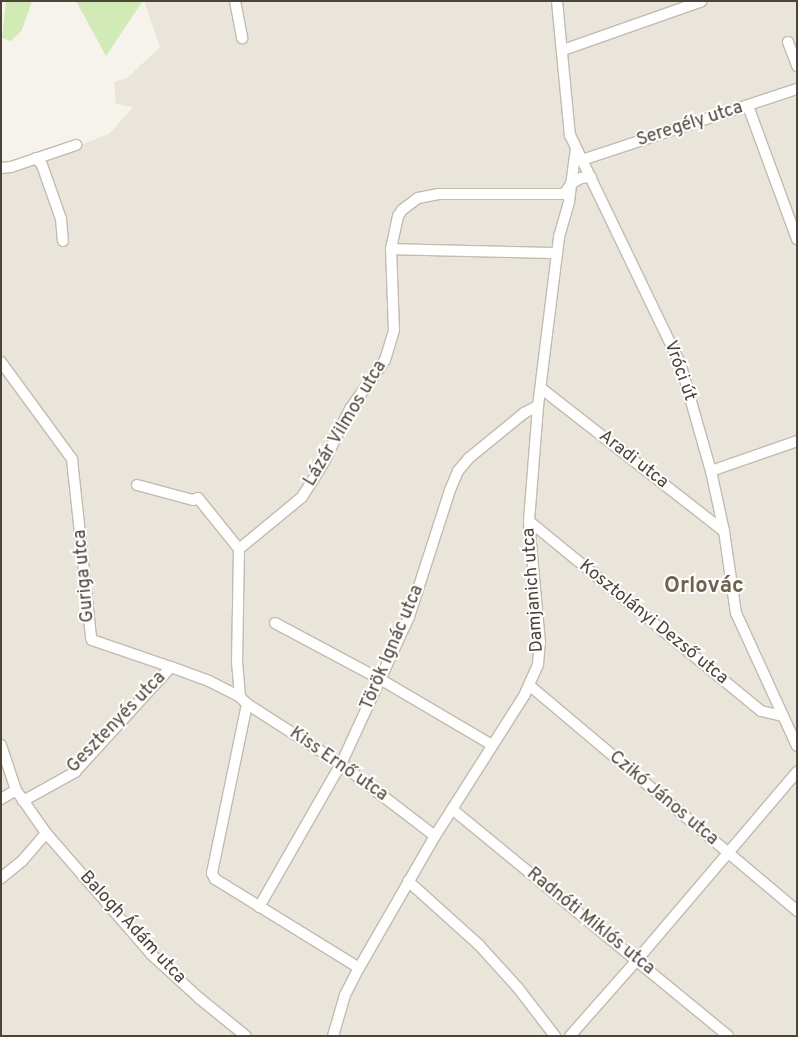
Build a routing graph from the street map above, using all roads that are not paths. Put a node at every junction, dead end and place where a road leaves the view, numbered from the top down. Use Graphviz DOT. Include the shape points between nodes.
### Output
graph roads {
  1 [pos="235,1"];
  2 [pos="557,1"];
  3 [pos="702,1"];
  4 [pos="242,38"];
  5 [pos="788,42"];
  6 [pos="563,50"];
  7 [pos="797,66"];
  8 [pos="797,89"];
  9 [pos="748,106"];
  10 [pos="76,145"];
  11 [pos="576,148"];
  12 [pos="36,158"];
  13 [pos="582,160"];
  14 [pos="1,168"];
  15 [pos="591,177"];
  16 [pos="571,184"];
  17 [pos="797,239"];
  18 [pos="63,241"];
  19 [pos="391,249"];
  20 [pos="557,253"];
  21 [pos="1,362"];
  22 [pos="542,389"];
  23 [pos="538,406"];
  24 [pos="797,441"];
  25 [pos="710,471"];
  26 [pos="138,485"];
  27 [pos="529,521"];
  28 [pos="724,531"];
  29 [pos="239,549"];
  30 [pos="275,623"];
  31 [pos="171,667"];
  32 [pos="380,679"];
  33 [pos="529,685"];
  34 [pos="243,700"];
  35 [pos="782,716"];
  36 [pos="492,744"];
  37 [pos="1,745"];
  38 [pos="797,746"];
  39 [pos="342,764"];
  40 [pos="797,772"];
  41 [pos="16,790"];
  42 [pos="1,798"];
  43 [pos="23,801"];
  44 [pos="452,808"];
  45 [pos="46,834"];
  46 [pos="435,836"];
  47 [pos="726,852"];
  48 [pos="1,878"];
  49 [pos="408,881"];
  50 [pos="259,907"];
  51 [pos="797,911"];
  52 [pos="637,960"];
  53 [pos="358,968"];
  54 [pos="246,1036"];
  55 [pos="333,1036"];
  56 [pos="555,1036"];
  57 [pos="570,1036"];
  58 [pos="728,1036"];
  1 -- 4 [label="street"];
  2 -- 6 [label="street, Vróci út"];
  3 -- 6 [label="street"];
  5 -- 7 [label="street"];
  6 -- 11 [label="street, Vróci út" via="570,135"];
  8 -- 9 [label="street, Seregély utca"];
  9 -- 13 [label="street, Seregély utca"];
  9 -- 17 [label="street"];
  10 -- 12 [label="street"];
  11 -- 13 [label="street, Vróci út"];
  11 -- 16 [label="street, Damjanich utca"];
  12 -- 14 [label="street"];
  12 -- 18 [label="street" via="42,165 61,219"];
  13 -- 15 [label="street, Vróci út"];
  15 -- 16 [label="street" via="580,178"];
  15 -- 25 [label="street, Vróci út" via="681,366"];
  16 -- 19 [label="street, Lázár Vilmos utca" via="564,194 439,194 418,198 398,216"];
  16 -- 20 [label="street, Damjanich utca"];
  19 -- 20 [label="street"];
  19 -- 29 [label="street, Lázár Vilmos utca" via="394,330 385,360 350,409 324,462 302,496"];
  20 -- 22 [label="street, Damjanich utca"];
  21 -- 31 [label="street, Guriga utca" via="72,459 92,640"];
  22 -- 23 [label="street, Damjanich utca"];
  22 -- 28 [label="street, Aradi utca"];
  23 -- 27 [label="street, Damjanich utca"];
  23 -- 32 [label="street, Török Ignác utca" via="524,413 469,458 458,471 409,617"];
  24 -- 25 [label="street"];
  25 -- 28 [label="street, Vróci út"];
  26 -- 29 [label="street" via="193,500 198,498"];
  27 -- 33 [label="street, Damjanich utca" via="540,642 538,664"];
  27 -- 35 [label="street, Kosztolányi Dezső utca" via="761,711"];
  28 -- 35 [label="street, Vróci út" via="736,613"];
  29 -- 34 [label="street" via="237,662"];
  30 -- 32 [label="street"];
  31 -- 34 [label="street, Gesztenyés utca" via="209,681"];
  31 -- 43 [label="street, Gesztenyés utca" via="75,772"];
  32 -- 36 [label="street"];
  32 -- 39 [label="street, Török Ignác utca"];
  33 -- 36 [label="street, Damjanich utca"];
  33 -- 47 [label="street, Czikó János utca"];
  34 -- 39 [label="street, Kiss Ernő utca"];
  34 -- 50 [label="street" via="212,873 215,879"];
  35 -- 38 [label="street, Vróci út"];
  36 -- 44 [label="street, Damjanich utca"];
  37 -- 41 [label="street, Balogh Ádám utca"];
  39 -- 46 [label="street, Kiss Ernő utca"];
  39 -- 50 [label="street, Török Ignác utca"];
  40 -- 47 [label="street"];
  41 -- 42 [label="street"];
  41 -- 43 [label="street, Balogh Ádám utca"];
  43 -- 45 [label="street, Balogh Ádám utca"];
  44 -- 46 [label="street, Damjanich utca"];
  44 -- 52 [label="street, Radnóti Miklós utca"];
  45 -- 48 [label="street" via="22,861"];
  45 -- 54 [label="street, Balogh Ádám utca" via="151,954"];
  46 -- 49 [label="street, Damjanich utca"];
  47 -- 51 [label="street, Czikó János utca"];
  47 -- 52 [label="street"];
  49 -- 53 [label="street, Damjanich utca"];
  49 -- 56 [label="street" via="486,952"];
  50 -- 53 [label="street"];
  52 -- 57 [label="street"];
  52 -- 58 [label="street, Radnóti Miklós utca"];
  53 -- 55 [label="street, Damjanich utca" via="345,995"];
}
